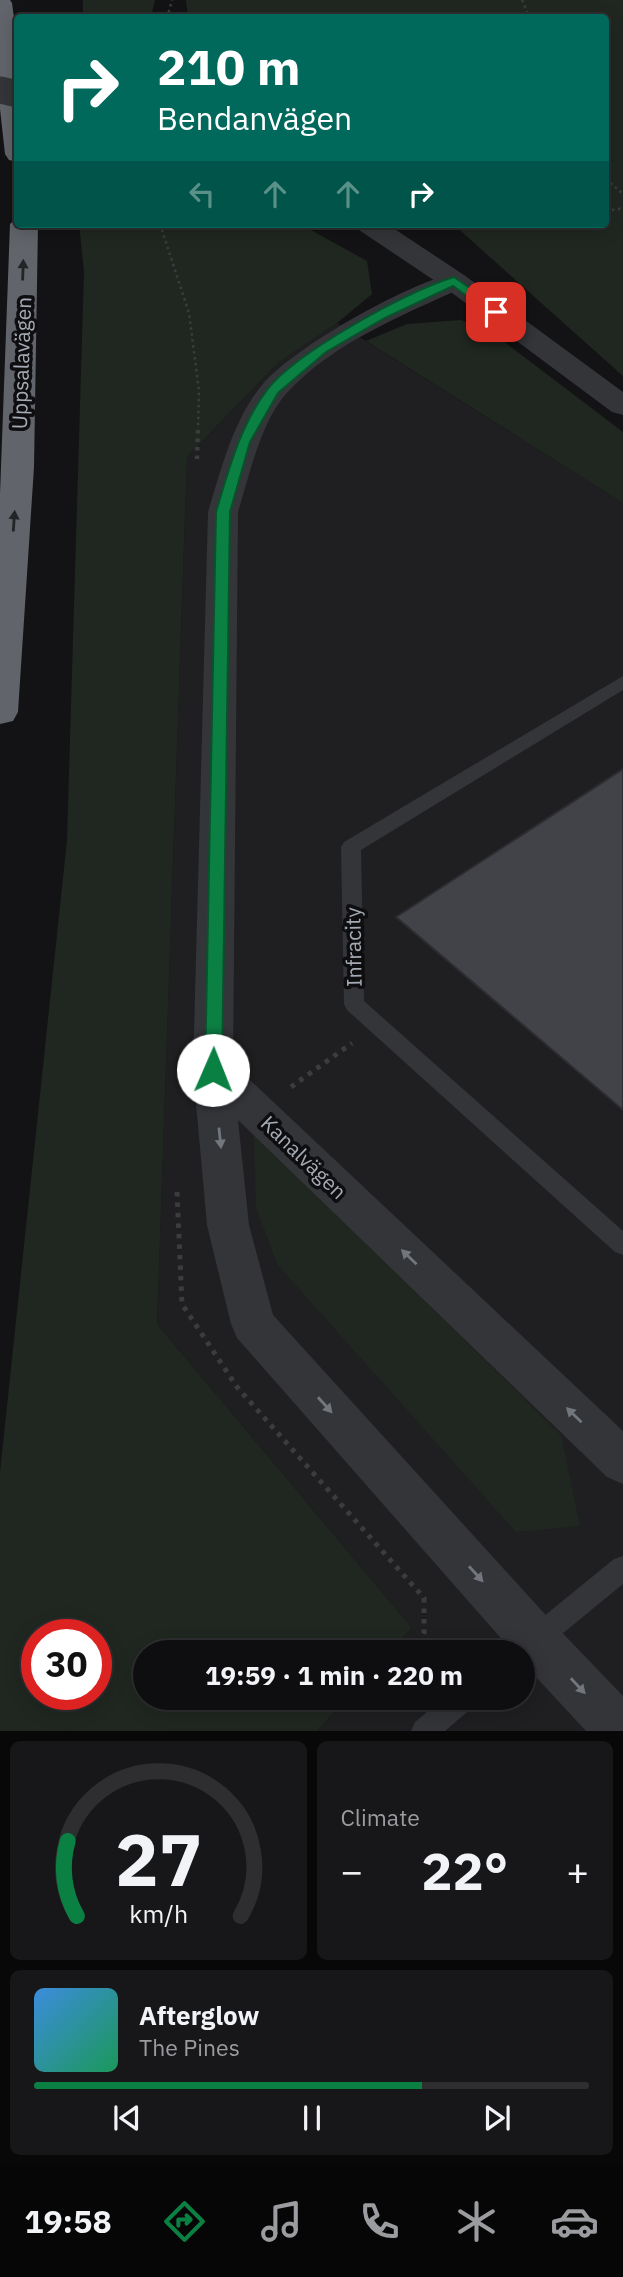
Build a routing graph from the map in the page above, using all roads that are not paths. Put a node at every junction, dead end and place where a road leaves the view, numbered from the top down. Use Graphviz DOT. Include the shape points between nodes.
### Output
graph roads {
  1 [pos="0,3"];
  2 [pos="14,120"];
  3 [pos="24,228"];
  4 [pos="375,228"];
  5 [pos="454,281"];
  6 [pos="623,406"];
  7 [pos="623,681"];
  8 [pos="0,712"];
  9 [pos="213,1070"];
  10 [pos="623,1245"];
  11 [pos="623,1462"];
  12 [pos="623,1568"];
  13 [pos="523,1640"];
  14 [pos="535,1640"];
  15 [pos="535,1652"];
  16 [pos="449,1710"];
  17 [pos="424,1731"];
  18 [pos="621,1731"];
  1 -- 2 [label="highway"];
  8 -- 3 [label="highway, Uppsalavägen, one-way" via="18,467"];
  4 -- 5 [label="street"];
  5 -- 6 [label="street"];
  5 -- 9 [label="street" via="322,349 273,390 244,442 223,512"];
  7 -- 10 [label="lane, Infracity" via="351,847 354,1004"];
  11 -- 9 [label="street, Kanalvägen, one-way"];
  9 -- 13 [label="street, one-way" via="228,1226 253,1324"];
  12 -- 14 [label="lane"];
  15 -- 18 [label="street, one-way"];
  16 -- 17 [label="lane"];
}
